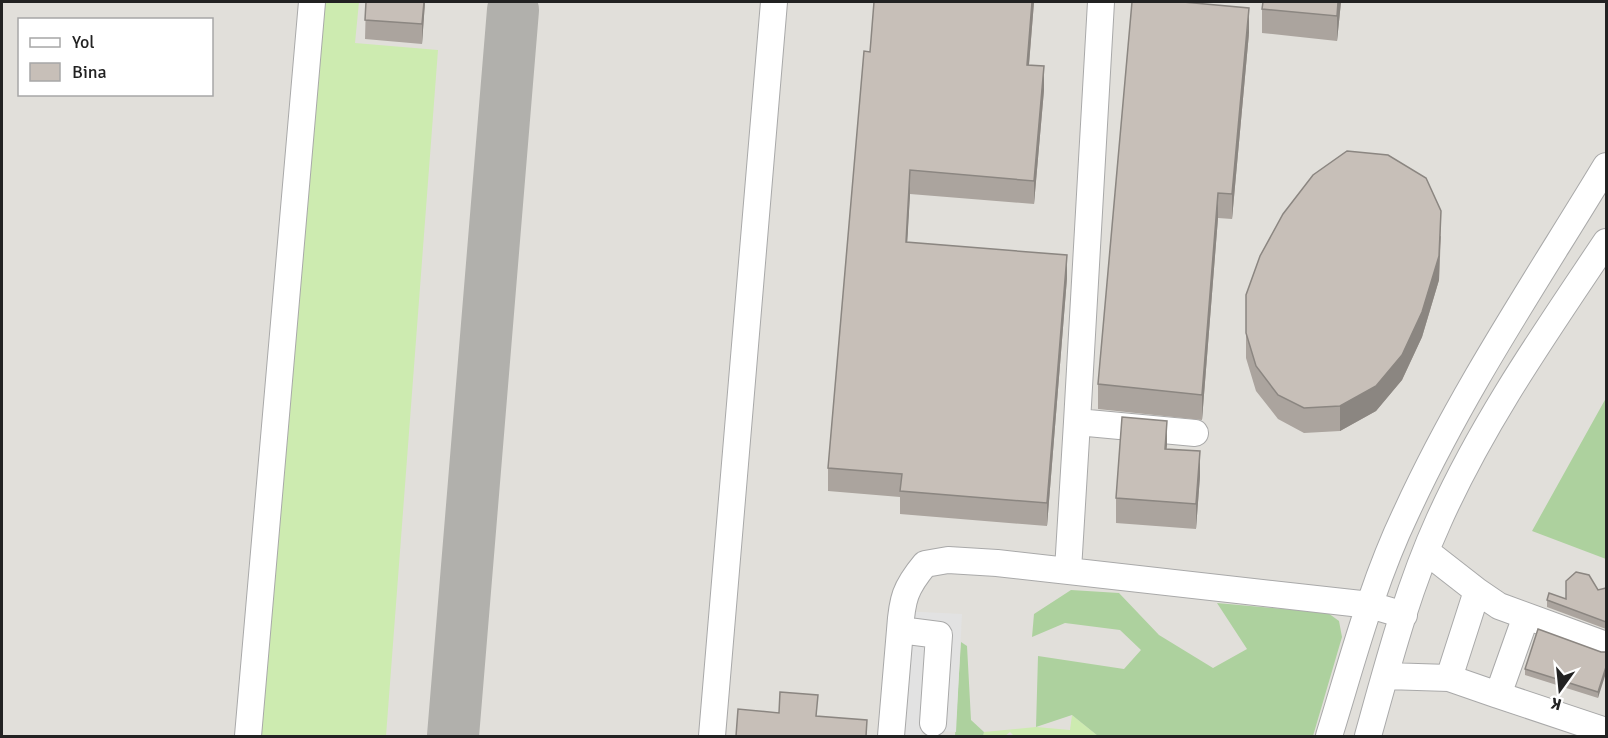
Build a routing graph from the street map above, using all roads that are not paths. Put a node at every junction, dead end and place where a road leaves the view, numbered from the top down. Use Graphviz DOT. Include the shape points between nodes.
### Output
graph roads {
  1 [pos="312,2"];
  2 [pos="774,2"];
  3 [pos="1101,2"];
  4 [pos="1606,166"];
  5 [pos="1576,216"];
  6 [pos="1606,231"];
  7 [pos="1606,242"];
  8 [pos="1077,422"];
  9 [pos="1195,433"];
  10 [pos="1427,552"];
  11 [pos="1068,570"];
  12 [pos="1477,591"];
  13 [pos="1370,605"];
  14 [pos="1404,615"];
  15 [pos="1526,616"];
  16 [pos="900,630"];
  17 [pos="1606,645"];
  18 [pos="1386,676"];
  19 [pos="1460,682"];
  20 [pos="1498,695"];
  21 [pos="933,723"];
  22 [pos="1606,732"];
  23 [pos="248,736"];
  24 [pos="712,736"];
  25 [pos="891,736"];
  26 [pos="1329,736"];
  27 [pos="1368,736"];
  1 -- 23 [label="street"];
  2 -- 24 [label="street"];
  3 -- 8 [label="street"];
  4 -- 5 [label="street"];
  5 -- 6 [label="street"];
  5 -- 13 [label="street" via="1450,422 1404,515"];
  7 -- 10 [label="street" via="1497,407 1439,520"];
  8 -- 9 [label="street"];
  8 -- 11 [label="street"];
  10 -- 12 [label="street"];
  10 -- 14 [label="street"];
  11 -- 13 [label="street"];
  11 -- 16 [label="street" via="948,560 925,564 902,598"];
  12 -- 15 [label="street" via="1499,606"];
  12 -- 19 [label="street"];
  13 -- 14 [label="street"];
  13 -- 26 [label="street"];
  14 -- 18 [label="street"];
  15 -- 17 [label="street"];
  15 -- 20 [label="street"];
  16 -- 21 [label="street" via="939,635"];
  16 -- 25 [label="street"];
  18 -- 19 [label="street"];
  18 -- 27 [label="street"];
  19 -- 20 [label="street"];
  20 -- 22 [label="street"];
}
